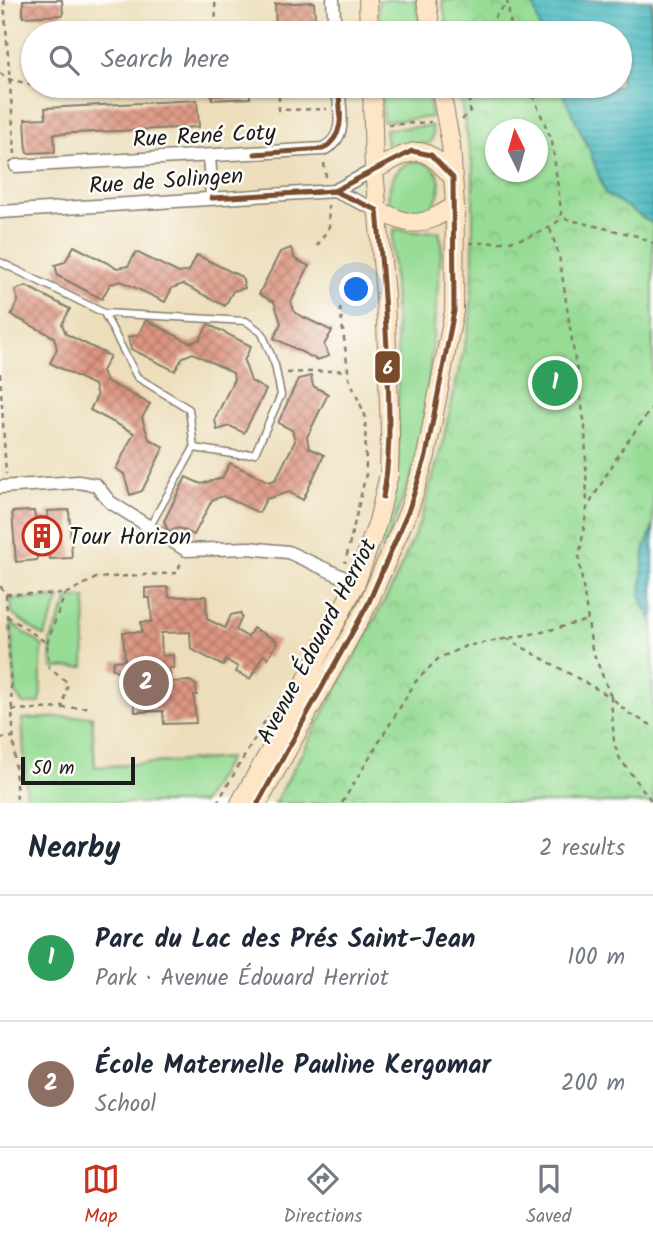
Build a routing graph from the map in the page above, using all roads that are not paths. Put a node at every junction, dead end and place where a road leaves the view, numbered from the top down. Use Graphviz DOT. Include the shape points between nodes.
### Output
graph roads {
  1 [pos="333,0"];
  2 [pos="368,0"];
  3 [pos="426,0"];
  4 [pos="334,21"];
  5 [pos="369,21"];
  6 [pos="430,21"];
  7 [pos="339,98"];
  8 [pos="372,98"];
  9 [pos="442,98"];
  10 [pos="209,156"];
  11 [pos="16,166"];
  12 [pos="374,170"];
  13 [pos="453,178"];
  14 [pos="334,191"];
  15 [pos="212,198"];
  16 [pos="455,206"];
  17 [pos="377,210"];
  18 [pos="0,212"];
  19 [pos="0,262"];
  20 [pos="104,313"];
  21 [pos="194,447"];
  22 [pos="3,487"];
  23 [pos="150,526"];
  24 [pos="349,579"];
  25 [pos="240,803"];
  26 [pos="258,803"];
  1 -- 4 [label="street"];
  2 -- 5 [label="main road"];
  3 -- 6 [label="main road"];
  7 -- 10 [label="street, Rue René Coty" via="339,137 323,149"];
  8 -- 12 [label="main road, Avenue Édouard Herriot"];
  9 -- 13 [label="main road, Avenue Édouard Herriot"];
  10 -- 11 [label="street, Rue René Coty"];
  10 -- 15 [label="street"];
  12 -- 13 [label="main road" via="421,150"];
  12 -- 14 [label="street, Rue de Solingen"];
  12 -- 17 [label="main road, Avenue Édouard Herriot"];
  13 -- 16 [label="main road, Avenue Édouard Herriot"];
  14 -- 15 [label="street, Rue de Solingen"];
  14 -- 17 [label="street, Rue de Solingen"];
  15 -- 18 [label="street, Rue de Solingen"];
  16 -- 17 [label="main road" via="420,223"];
  16 -- 26 [label="main road, Avenue Édouard Herriot" via="454,311 426,456 408,512 368,604"];
  17 -- 24 [label="main road, Avenue Édouard Herriot" via="385,295 389,474 378,521"];
  19 -- 20 [label="lane"];
  20 -- 21 [label="lane" via="137,377 189,409"];
  20 -- 21 [label="lane" via="246,321 262,333 281,395 255,453 239,455"];
  21 -- 23 [label="lane"];
  22 -- 23 [label="street" via="96,485 110,502"];
  23 -- 24 [label="street" via="186,551 248,548 288,552"];
  24 -- 25 [label="main road, Avenue Édouard Herriot" via="271,749"];
}
